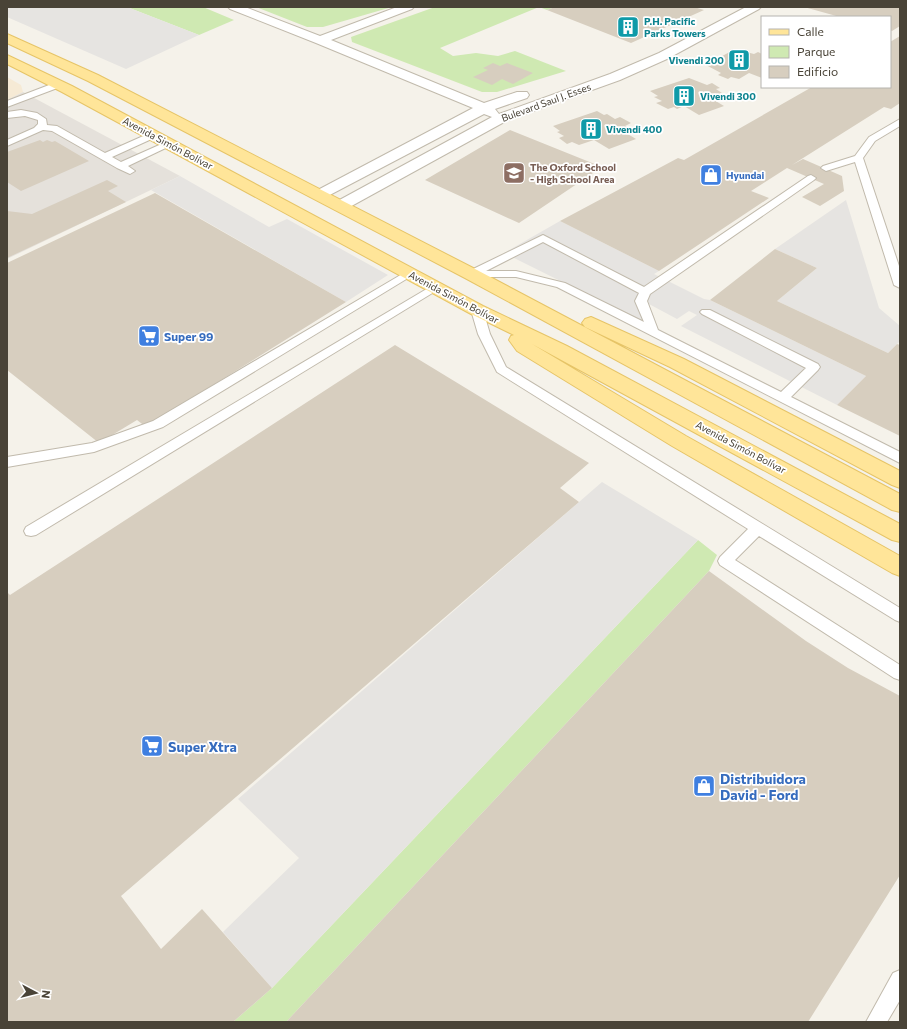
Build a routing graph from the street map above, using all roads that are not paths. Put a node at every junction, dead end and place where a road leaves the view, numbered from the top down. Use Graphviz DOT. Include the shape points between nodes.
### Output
graph roads {
  1 [pos="234,7"];
  2 [pos="408,7"];
  3 [pos="748,8"];
  4 [pos="7,38"];
  5 [pos="320,40"];
  6 [pos="644,51"];
  7 [pos="7,59"];
  8 [pos="612,65"];
  9 [pos="58,85"];
  10 [pos="537,90"];
  11 [pos="7,104"];
  12 [pos="484,108"];
  13 [pos="7,115"];
  14 [pos="501,118"];
  15 [pos="900,122"];
  16 [pos="40,127"];
  17 [pos="153,135"];
  18 [pos="7,143"];
  19 [pos="169,144"];
  20 [pos="104,157"];
  21 [pos="858,158"];
  22 [pos="120,166"];
  23 [pos="826,168"];
  24 [pos="130,171"];
  25 [pos="811,178"];
  26 [pos="319,195"];
  27 [pos="340,206"];
  28 [pos="409,273"];
  29 [pos="471,274"];
  30 [pos="900,285"];
  31 [pos="435,287"];
  32 [pos="645,292"];
  33 [pos="515,298"];
  34 [pos="477,310"];
  35 [pos="706,312"];
  36 [pos="504,324"];
  37 [pos="653,332"];
  38 [pos="782,398"];
  39 [pos="900,458"];
  40 [pos="7,462"];
  41 [pos="900,480"];
  42 [pos="900,504"];
  43 [pos="758,528"];
  44 [pos="31,531"];
  45 [pos="900,534"];
  46 [pos="900,567"];
  47 [pos="900,616"];
  48 [pos="900,673"];
  49 [pos="900,980"];
  50 [pos="876,1022"];
  1 -- 5 [label="street"];
  2 -- 5 [label="street"];
  3 -- 14 [label="street, Bulevard Saul J. Esses" via="663,56 615,77"];
  4 -- 26 [label="main road, Avenida Simón Bolívar" via="93,78"];
  5 -- 12 [label="street"];
  6 -- 8 [label="street"];
  7 -- 9 [label="main road, Avenida Simón Bolívar"];
  9 -- 11 [label="lane"];
  9 -- 17 [label="main road, Avenida Simón Bolívar"];
  10 -- 12 [label="street, Bulevard Saul J. Esses"];
  12 -- 14 [label="street"];
  12 -- 26 [label="street, Bulevard Saul J. Esses"];
  13 -- 16 [label="lane" via="22,112 33,114 42,119 43,125"];
  14 -- 27 [label="street, Bulevard Saul J. Esses"];
  15 -- 21 [label="lane" via="872,140"];
  16 -- 18 [label="lane"];
  16 -- 20 [label="lane" via="54,128"];
  17 -- 19 [label="main road, Avenida Simón Bolívar"];
  17 -- 20 [label="lane"];
  19 -- 22 [label="lane"];
  19 -- 28 [label="main road, Avenida Simón Bolívar"];
  20 -- 22 [label="lane"];
  21 -- 23 [label="lane"];
  21 -- 30 [label="lane"];
  22 -- 24 [label="lane"];
  25 -- 32 [label="lane"];
  26 -- 27 [label="main road, Avenida Simón Bolívar"];
  27 -- 29 [label="main road, Avenida Simón Bolívar"];
  28 -- 31 [label="main road, Avenida Simón Bolívar"];
  28 -- 40 [label="lane" via="158,424 94,447"];
  29 -- 32 [label="lane" via="543,238"];
  29 -- 33 [label="main road, Avenida Simón Bolívar"];
  29 -- 37 [label="lane" via="516,274 561,285"];
  31 -- 34 [label="main road, Avenida Simón Bolívar"];
  31 -- 44 [label="lane"];
  32 -- 37 [label="lane" via="641,301"];
  33 -- 41 [label="main road" via="566,311 677,364"];
  33 -- 42 [label="main road, Avenida Simón Bolívar"];
  34 -- 36 [label="main road, Avenida Simón Bolívar"];
  34 -- 43 [label="lane" via="484,334 501,369"];
  35 -- 38 [label="lane" via="814,367"];
  36 -- 45 [label="main road, Avenida Simón Bolívar" via="560,350"];
  36 -- 46 [label="main road" via="524,347 679,441"];
  37 -- 38 [label="lane"];
  38 -- 39 [label="lane"];
  43 -- 47 [label="lane"];
  43 -- 48 [label="lane" via="725,561"];
  49 -- 50 [label="lane"];
}
